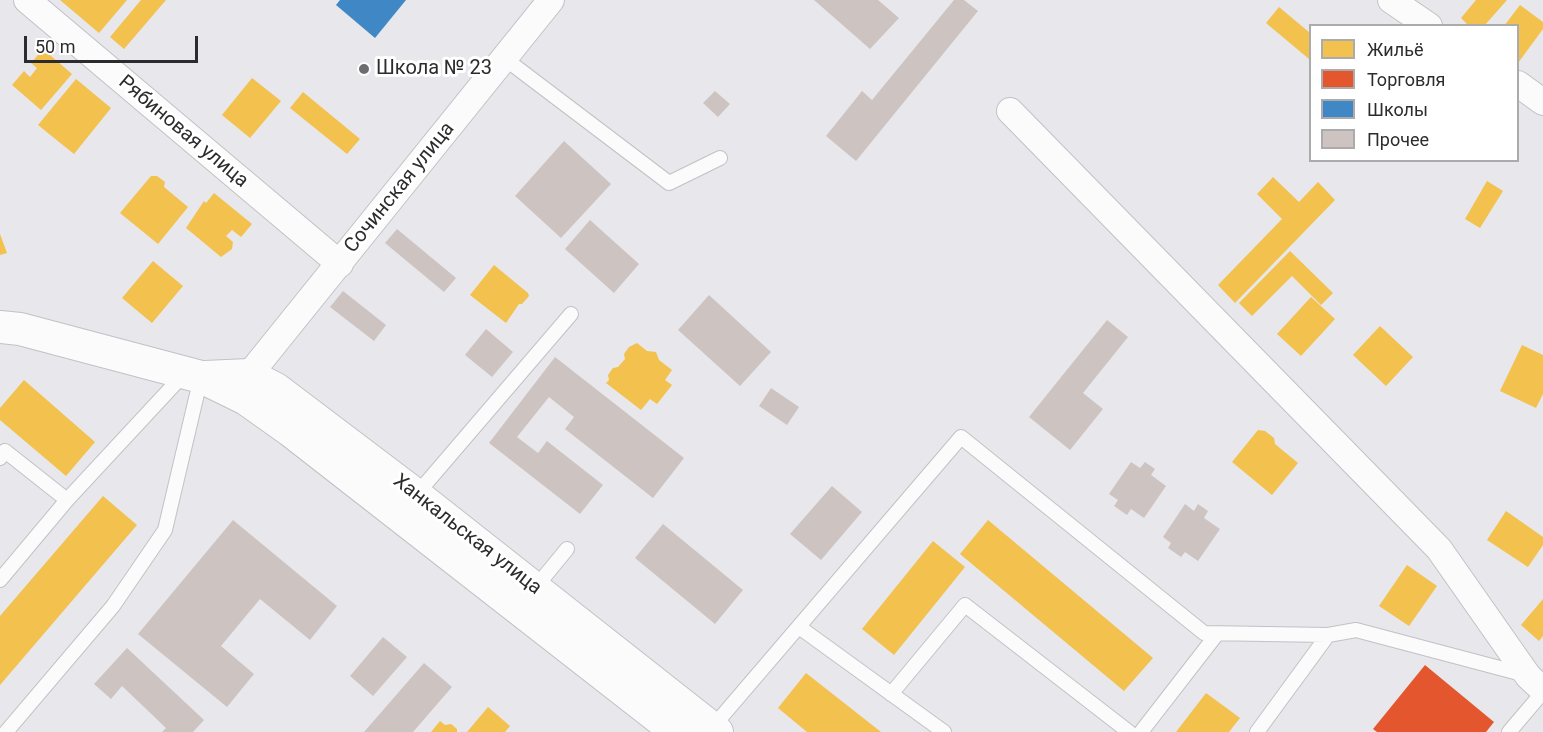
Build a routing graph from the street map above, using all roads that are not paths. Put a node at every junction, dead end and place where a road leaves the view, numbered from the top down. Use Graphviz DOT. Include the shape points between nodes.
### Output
graph roads {
  1 [pos="27,0"];
  2 [pos="550,0"];
  3 [pos="1391,0"];
  4 [pos="1426,24"];
  5 [pos="504,58"];
  6 [pos="1519,85"];
  7 [pos="1543,102"];
  8 [pos="1010,111"];
  9 [pos="720,158"];
  10 [pos="340,264"];
  11 [pos="571,314"];
  12 [pos="0,327"];
  13 [pos="193,375"];
  14 [pos="249,375"];
  15 [pos="0,458"];
  16 [pos="416,495"];
  17 [pos="67,500"];
  18 [pos="567,549"];
  19 [pos="0,580"];
  20 [pos="535,588"];
  21 [pos="799,627"];
  22 [pos="1217,634"];
  23 [pos="1328,635"];
  24 [pos="1538,686"];
  25 [pos="891,694"];
  26 [pos="670,722"];
  27 [pos="713,731"];
  28 [pos="6,732"];
  29 [pos="944,732"];
  30 [pos="1129,732"];
  31 [pos="1141,732"];
  32 [pos="1257,732"];
  33 [pos="1509,732"];
  1 -- 10 [label="street, Рябиновая улица"];
  2 -- 5 [label="street, Сочинская улица"];
  3 -- 4 [label="street"];
  5 -- 9 [label="lane" via="669,183"];
  5 -- 10 [label="street, Сочинская улица"];
  6 -- 7 [label="street"];
  8 -- 24 [label="street" via="1439,549"];
  10 -- 14 [label="street, Сочинская улица"];
  11 -- 16 [label="lane"];
  12 -- 13 [label="street, Ханкальская улица" via="20,328"];
  13 -- 14 [label="street, Ханкальская улица"];
  13 -- 17 [label="lane"];
  13 -- 26 [label="street, Ханкальская улица" via="246,399 291,431"];
  13 -- 28 [label="lane" via="165,530 113,606"];
  14 -- 16 [label="street, Ханкальская улица" via="276,389"];
  15 -- 17 [label="lane" via="5,451"];
  16 -- 20 [label="street, Ханкальская улица"];
  17 -- 19 [label="lane"];
  18 -- 20 [label="lane"];
  20 -- 26 [label="street, Ханкальская улица"];
  21 -- 22 [label="lane" via="960,437 1204,633"];
  21 -- 25 [label="lane"];
  21 -- 27 [label="lane"];
  22 -- 23 [label="lane"];
  22 -- 31 [label="lane"];
  23 -- 24 [label="lane" via="1356,630"];
  23 -- 32 [label="lane"];
  24 -- 33 [label="lane"];
  25 -- 29 [label="lane"];
  25 -- 30 [label="lane" via="965,605"];
  26 -- 27 [label="street, Ханкальская улица"];
}
